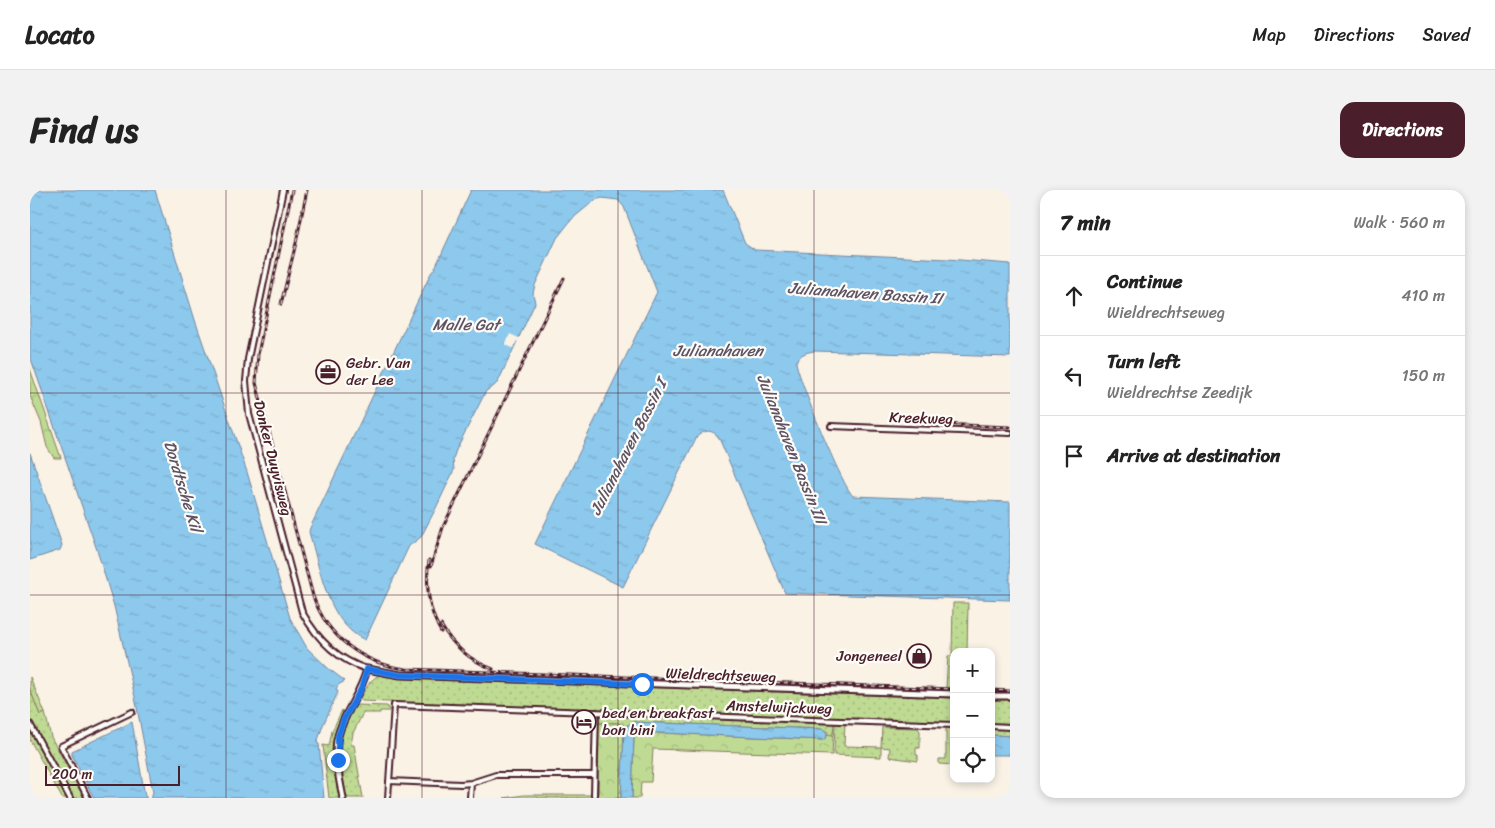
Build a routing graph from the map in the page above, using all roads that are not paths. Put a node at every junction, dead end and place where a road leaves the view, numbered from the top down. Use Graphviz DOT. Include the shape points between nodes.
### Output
graph roads {
  1 [pos="283,190"];
  2 [pos="831,426"];
  3 [pos="1010,433"];
  4 [pos="367,669"];
  5 [pos="950,694"];
  6 [pos="995,696"];
  7 [pos="1010,696"];
  8 [pos="132,712"];
  9 [pos="596,712"];
  10 [pos="30,724"];
  11 [pos="950,725"];
  12 [pos="995,726"];
  13 [pos="1010,727"];
  14 [pos="594,775"];
  15 [pos="389,781"];
  16 [pos="471,783"];
  17 [pos="594,795"];
  18 [pos="70,798"];
  19 [pos="88,798"];
  20 [pos="343,798"];
  21 [pos="388,798"];
  22 [pos="470,798"];
  1 -- 4 [label="street, Donker Duyvisweg" via="248,360 249,414 302,612 318,636 335,653"];
  2 -- 3 [label="street, Kreekweg"];
  4 -- 5 [label="street, Wieldrechtseweg" via="400,675"];
  4 -- 20 [label="street" via="337,739"];
  6 -- 7 [label="street"];
  8 -- 19 [label="street" via="61,746"];
  9 -- 11 [label="street, Amstelwijckweg"];
  9 -- 14 [label="street"];
  9 -- 15 [label="street, Amstelwijckweg" via="394,705"];
  10 -- 18 [label="street"];
  12 -- 13 [label="street"];
  14 -- 16 [label="street" via="496,775"];
  14 -- 17 [label="street"];
  15 -- 16 [label="street"];
  15 -- 21 [label="street"];
  16 -- 22 [label="street"];
}
